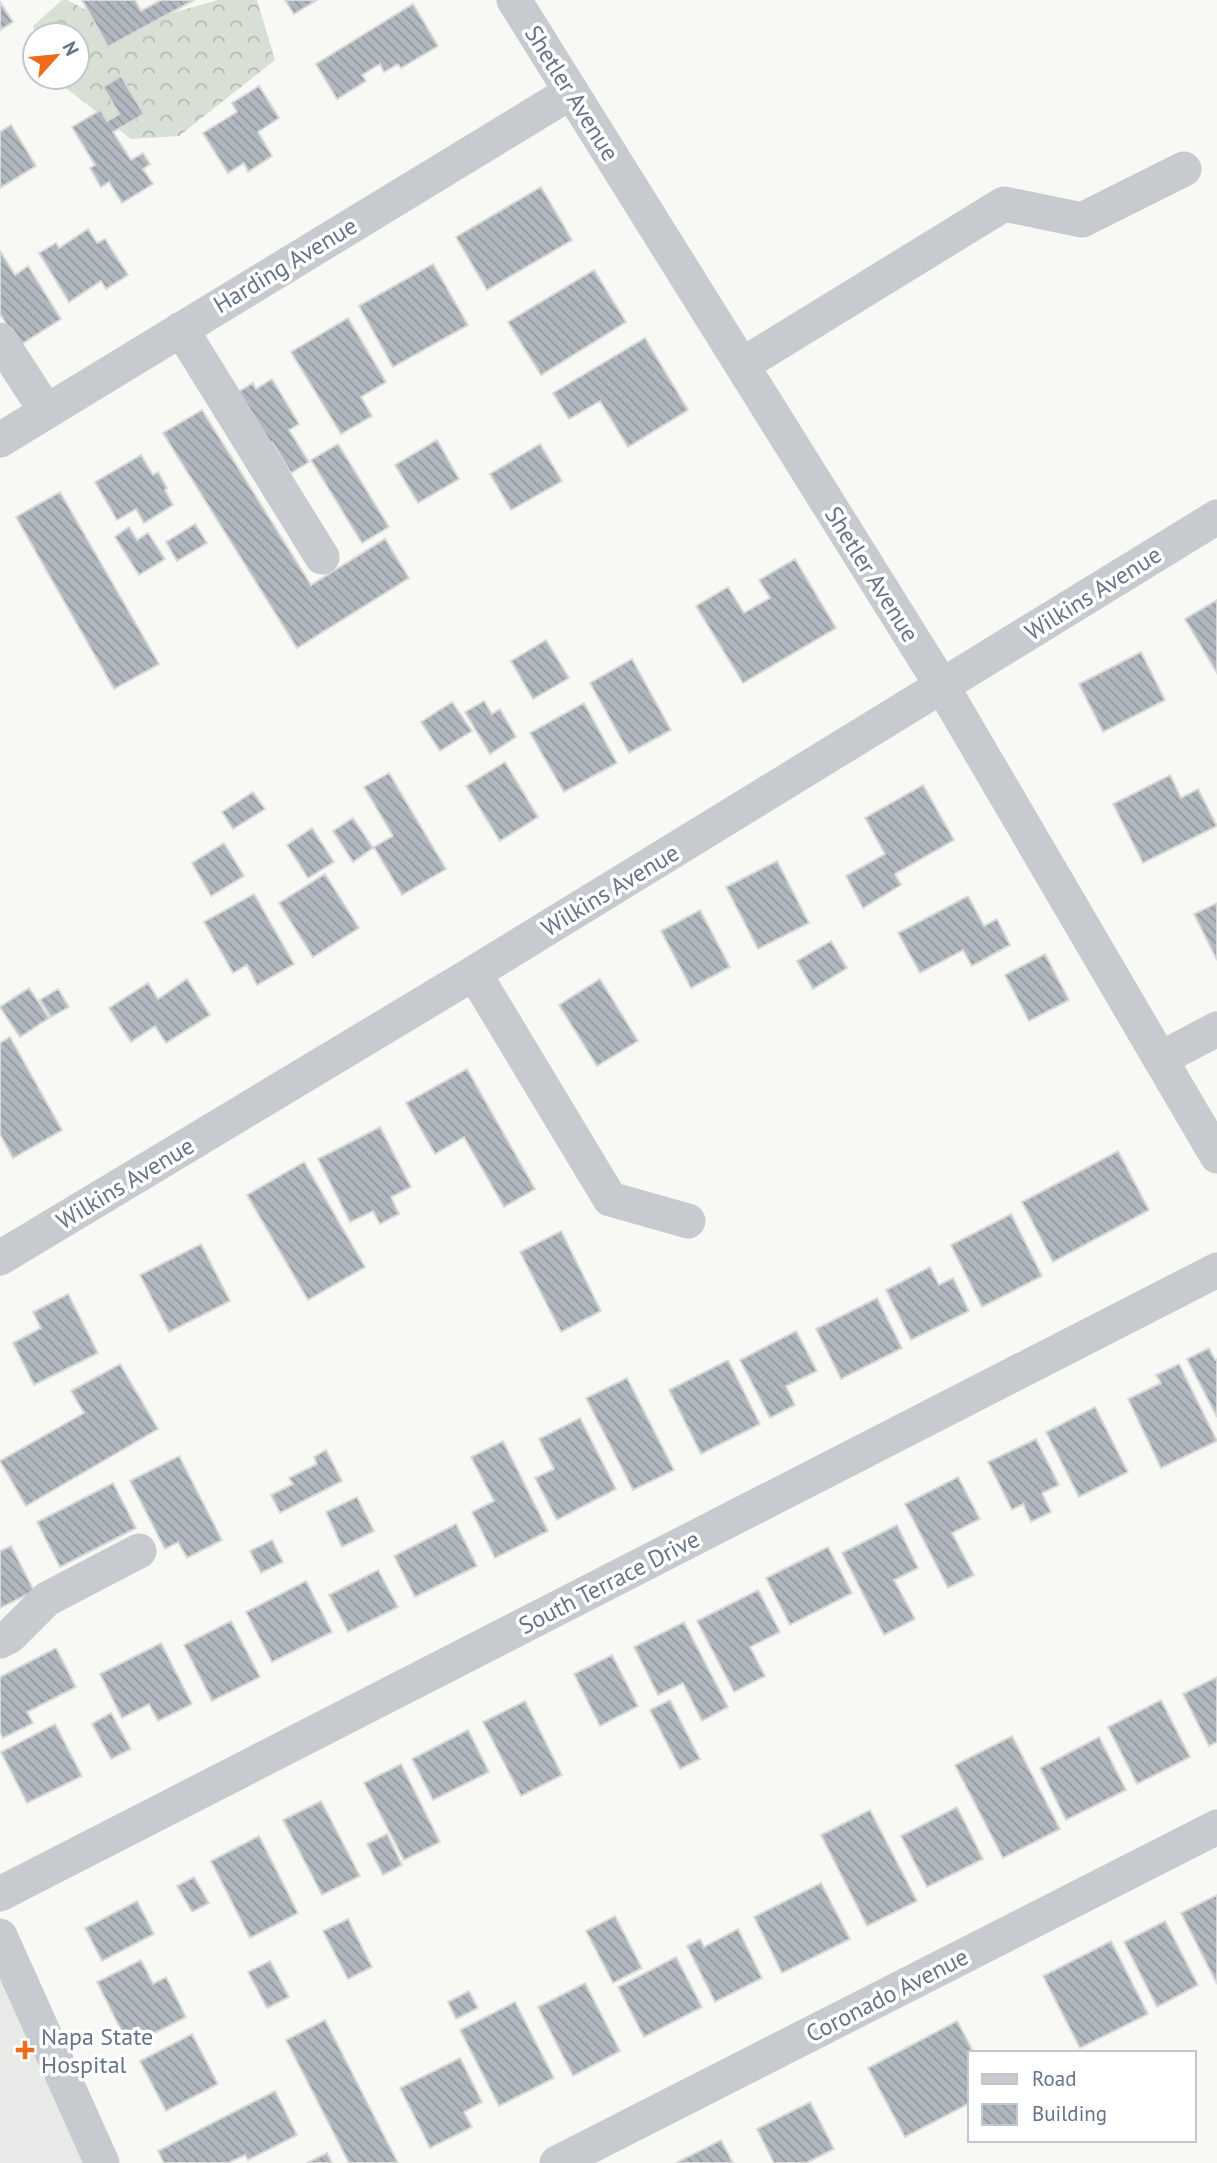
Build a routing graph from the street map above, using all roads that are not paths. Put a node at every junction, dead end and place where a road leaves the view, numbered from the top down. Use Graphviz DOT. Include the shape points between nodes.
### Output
graph roads {
  1 [pos="514,0"];
  2 [pos="571,92"];
  3 [pos="1184,169"];
  4 [pos="181,329"];
  5 [pos="0,340"];
  6 [pos="742,365"];
  7 [pos="46,411"];
  8 [pos="0,440"];
  9 [pos="1217,517"];
  10 [pos="322,557"];
  11 [pos="942,686"];
  12 [pos="474,973"];
  13 [pos="1217,1029"];
  14 [pos="1160,1059"];
  15 [pos="1217,1156"];
  16 [pos="688,1221"];
  17 [pos="0,1258"];
  18 [pos="1217,1270"];
  19 [pos="139,1551"];
  20 [pos="0,1641"];
  21 [pos="1217,1828"];
  22 [pos="0,1894"];
  23 [pos="0,1936"];
  24 [pos="577,2158"];
  25 [pos="102,2163"];
  1 -- 2 [label="street, Shetler Avenue"];
  2 -- 4 [label="street, Harding Avenue"];
  2 -- 6 [label="street, Shetler Avenue"];
  3 -- 6 [label="street" via="1083,220 1004,204"];
  4 -- 7 [label="street, Harding Avenue"];
  4 -- 10 [label="street"];
  5 -- 7 [label="street"];
  6 -- 11 [label="street, Shetler Avenue"];
  7 -- 8 [label="street, Harding Avenue"];
  9 -- 11 [label="street, Wilkins Avenue"];
  11 -- 12 [label="street, Wilkins Avenue"];
  11 -- 14 [label="street, Shetler Avenue"];
  12 -- 16 [label="street" via="610,1199"];
  12 -- 17 [label="street, Wilkins Avenue"];
  13 -- 14 [label="street"];
  14 -- 15 [label="street, Shetler Avenue"];
  18 -- 22 [label="street, South Terrace Drive"];
  19 -- 20 [label="street" via="47,1599"];
  21 -- 24 [label="street, Coronado Avenue"];
  23 -- 25 [label="street"];
}
